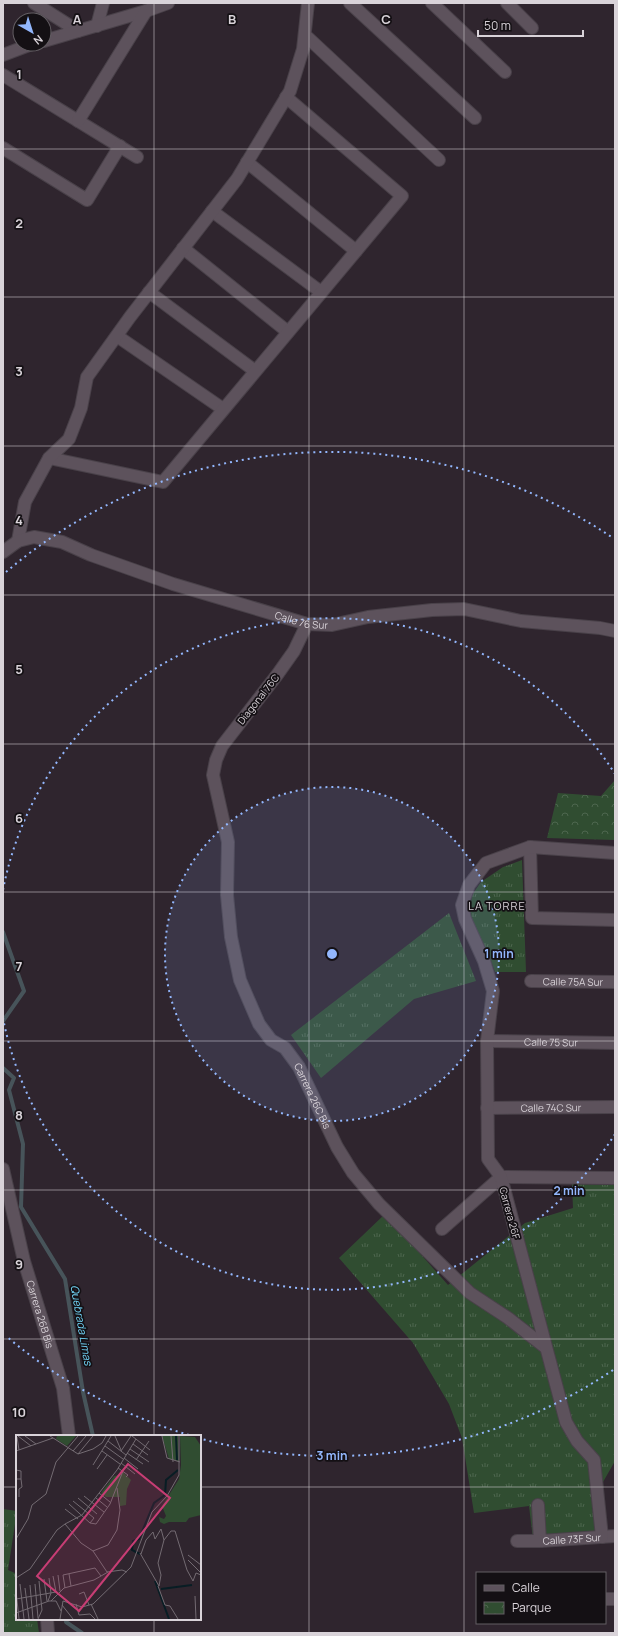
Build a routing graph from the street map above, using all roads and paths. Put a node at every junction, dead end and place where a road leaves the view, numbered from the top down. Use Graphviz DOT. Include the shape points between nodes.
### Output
graph roads {
  1 [pos="34,3"];
  2 [pos="103,3"];
  3 [pos="168,3"];
  4 [pos="308,3"];
  5 [pos="350,3"];
  6 [pos="432,3"];
  7 [pos="507,3"];
  8 [pos="45,6"];
  9 [pos="146,11"];
  10 [pos="97,26"];
  11 [pos="532,28"];
  12 [pos="78,31"];
  13 [pos="305,35"];
  14 [pos="52,39"];
  15 [pos="505,72"];
  16 [pos="3,75"];
  17 [pos="286,97"];
  18 [pos="475,118"];
  19 [pos="78,121"];
  20 [pos="120,146"];
  21 [pos="3,148"];
  22 [pos="137,157"];
  23 [pos="439,160"];
  24 [pos="247,162"];
  25 [pos="212,210"];
  26 [pos="183,248"];
  27 [pos="356,251"];
  28 [pos="149,292"];
  29 [pos="321,292"];
  30 [pos="288,332"];
  31 [pos="116,336"];
  32 [pos="255,371"];
  33 [pos="223,410"];
  34 [pos="49,458"];
  35 [pos="18,541"];
  36 [pos="3,552"];
  37 [pos="307,624"];
  38 [pos="615,631"];
  39 [pos="213,775"];
  40 [pos="530,847"];
  41 [pos="615,853"];
  42 [pos="615,920"];
  43 [pos="531,981"];
  44 [pos="615,982"];
  45 [pos="486,1041"];
  46 [pos="615,1043"];
  47 [pos="487,1108"];
  48 [pos="615,1108"];
  49 [pos="3,1168"];
  50 [pos="501,1177"];
  51 [pos="615,1178"];
  52 [pos="442,1229"];
  53 [pos="545,1347"];
  54 [pos="69,1435"];
  55 [pos="538,1505"];
  56 [pos="615,1536"];
  57 [pos="602,1537"];
  58 [pos="517,1541"];
  59 [pos="540,1541"];
  60 [pos="47,1620"];
  61 [pos="48,1633"];
  1 -- 8 [label="street"];
  2 -- 10 [label="street"];
  3 -- 9 [label="street"];
  4 -- 13 [label="street"];
  5 -- 18 [label="street"];
  6 -- 15 [label="street"];
  7 -- 11 [label="street"];
  8 -- 12 [label="street"];
  9 -- 10 [label="street"];
  9 -- 19 [label="street"];
  10 -- 12 [label="street"];
  12 -- 14 [label="street"];
  13 -- 17 [label="street" via="301,56"];
  13 -- 23 [label="street"];
  16 -- 19 [label="street"];
  17 -- 24 [label="street"];
  17 -- 27 [label="street" via="402,196"];
  19 -- 20 [label="street"];
  20 -- 21 [label="street" via="87,200"];
  20 -- 22 [label="street"];
  24 -- 25 [label="street"];
  24 -- 27 [label="street"];
  25 -- 26 [label="street"];
  25 -- 29 [label="street"];
  26 -- 28 [label="street"];
  26 -- 30 [label="street"];
  27 -- 29 [label="street"];
  28 -- 31 [label="street"];
  28 -- 32 [label="street"];
  29 -- 30 [label="street"];
  30 -- 32 [label="street"];
  31 -- 33 [label="street"];
  31 -- 34 [label="street" via="87,378 81,408 69,439"];
  32 -- 33 [label="street"];
  33 -- 34 [label="street" via="164,482"];
  34 -- 35 [label="street" via="24,502"];
  35 -- 36 [label="street, Calle 76 Sur"];
  35 -- 37 [label="street, Calle 76 Sur" via="34,537 62,542 173,584"];
  37 -- 38 [label="street, Calle 76 Sur" via="332,625 368,617 464,609 521,621"];
  37 -- 39 [label="street, Diagonal 76C" via="294,651 222,746"];
  39 -- 53 [label="street, Carrera 26C Bis" via="228,842 227,896 231,937 240,980 259,1024 271,1040 285,1048 299,1066 337,1147 353,1173 379,1204 470,1293"];
  40 -- 41 [label="street"];
  40 -- 42 [label="street" via="532,918"];
  40 -- 45 [label="street, Carrera 26F" via="486,864 469,885 462,905 493,991"];
  43 -- 44 [label="street, Calle 75A Sur"];
  45 -- 46 [label="street, Calle 75 Sur"];
  45 -- 47 [label="street, Carrera 26F"];
  47 -- 48 [label="street, Calle 74C Sur"];
  47 -- 50 [label="street, Carrera 26F" via="488,1159"];
  49 -- 54 [label="street, Carrera 26B Bis" via="24,1261 63,1388"];
  50 -- 51 [label="street"];
  50 -- 52 [label="street"];
  50 -- 53 [label="street, Carrera 26F"];
  53 -- 57 [label="street, Carrera 26F" via="566,1422 577,1441 594,1460"];
  55 -- 59 [label="street, Calle 73F Sur"];
  56 -- 57 [label="street, Calle 73F Sur"];
  57 -- 59 [label="street, Calle 73F Sur"];
  58 -- 59 [label="street"];
  60 -- 61 [label="street"];
}
